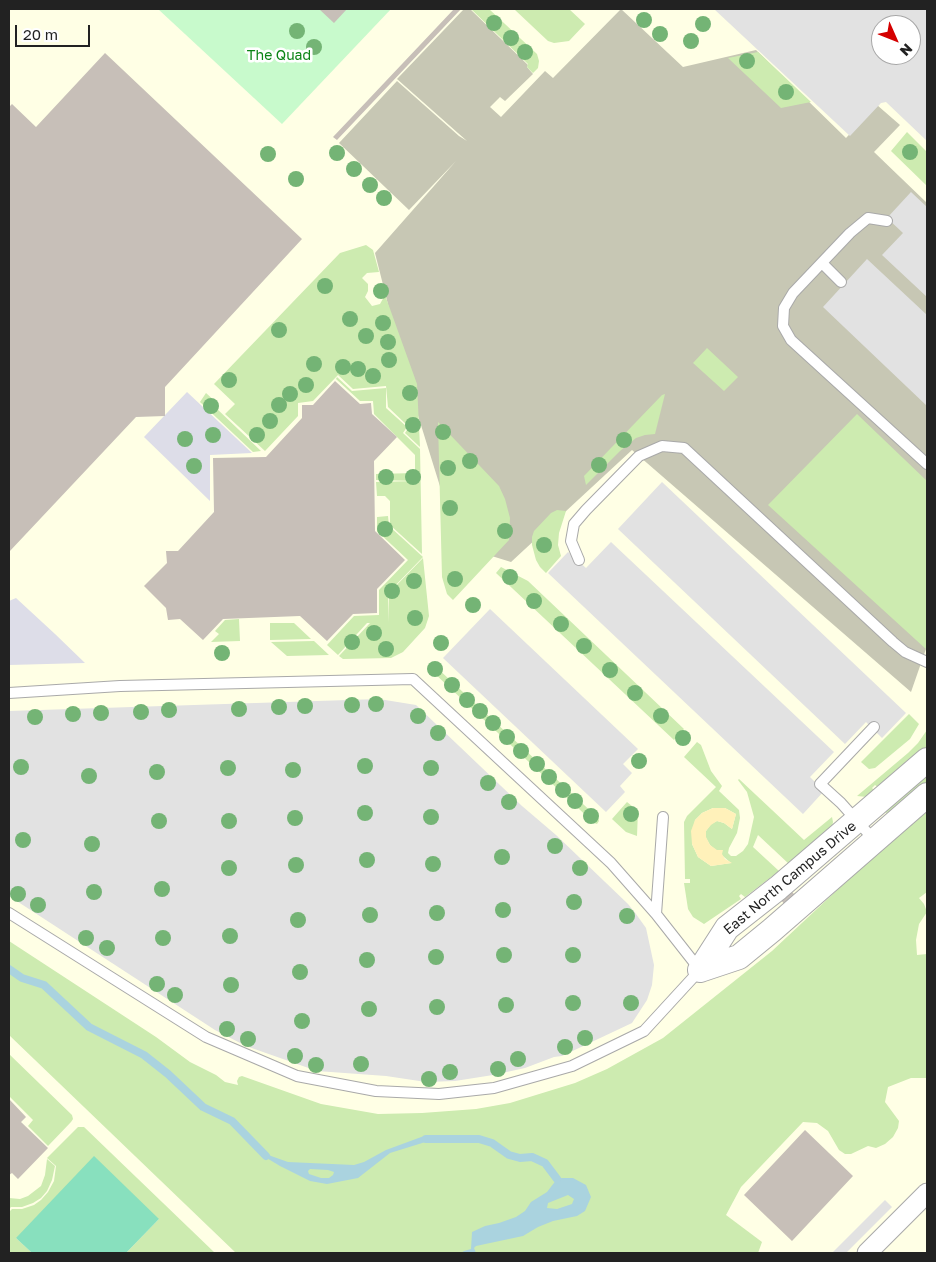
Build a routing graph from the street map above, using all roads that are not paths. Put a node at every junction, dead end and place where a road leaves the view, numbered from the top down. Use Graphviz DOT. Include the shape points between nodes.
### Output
graph roads {
  1 [pos="887,221"];
  2 [pos="822,263"];
  3 [pos="841,282"];
  4 [pos="927,464"];
  5 [pos="579,560"];
  6 [pos="927,662"];
  7 [pos="9,693"];
  8 [pos="874,726"];
  9 [pos="927,760"];
  10 [pos="927,795"];
  11 [pos="663,817"];
  12 [pos="857,821"];
  13 [pos="875,841"];
  14 [pos="9,913"];
  15 [pos="656,914"];
  16 [pos="700,970"];
  17 [pos="927,1193"];
  18 [pos="867,1253"];
  1 -- 2 [label="lane" via="868,218"];
  2 -- 3 [label="lane"];
  2 -- 4 [label="lane" via="793,293 784,308 782,326 791,340"];
  5 -- 6 [label="lane" via="571,541 574,524 586,510 639,456 662,446 684,448 893,642 905,652"];
  7 -- 15 [label="lane" via="120,686 413,679 611,863"];
  8 -- 12 [label="lane" via="820,784"];
  9 -- 12 [label="street, East North Campus Drive"];
  10 -- 13 [label="street, East North Campus Drive"];
  11 -- 15 [label="lane"];
  12 -- 13 [label="lane"];
  12 -- 16 [label="street, East North Campus Drive" via="727,928"];
  13 -- 16 [label="street, East North Campus Drive" via="739,957"];
  14 -- 16 [label="lane" via="206,1037 297,1076 376,1091 439,1094 494,1088 572,1066 644,1031"];
  15 -- 16 [label="lane"];
  17 -- 18 [label="street"];
}
